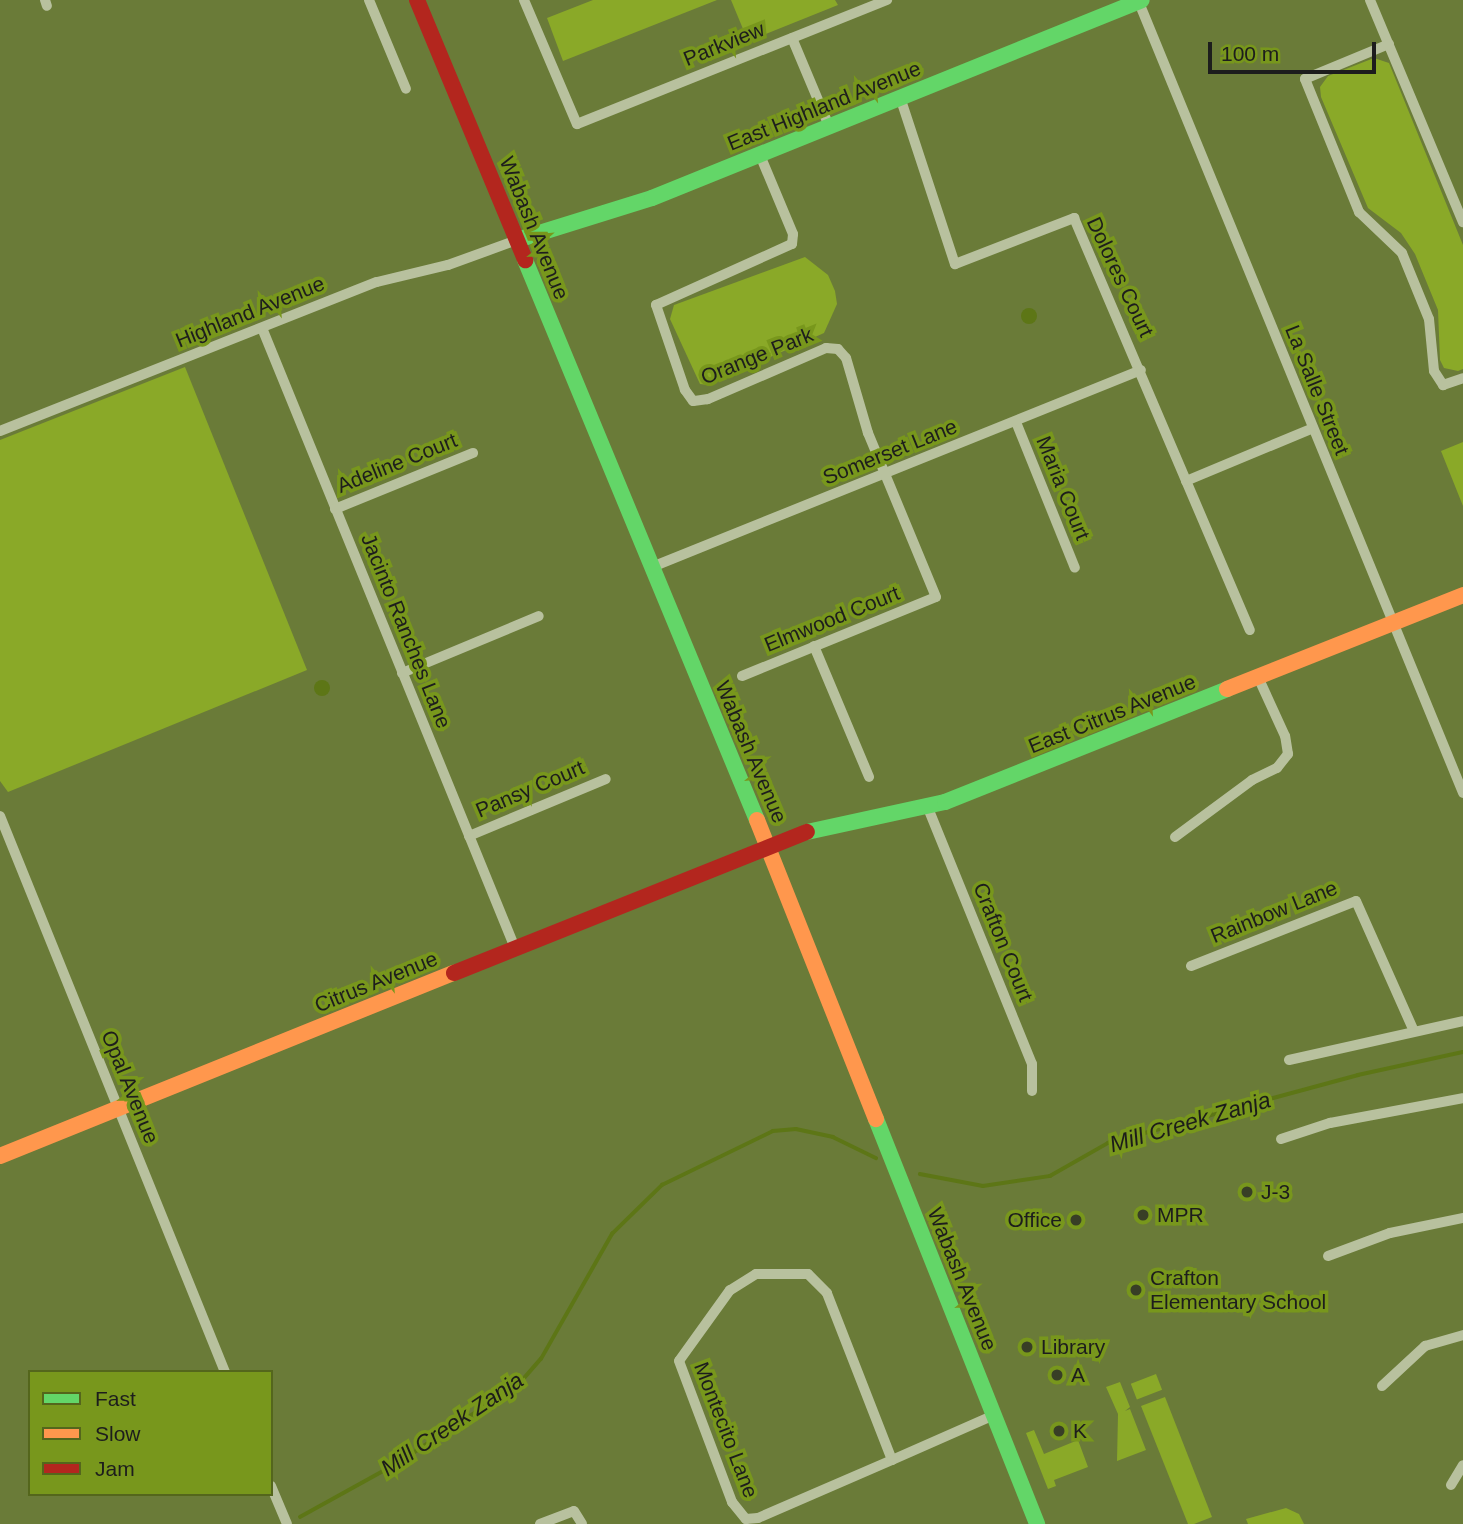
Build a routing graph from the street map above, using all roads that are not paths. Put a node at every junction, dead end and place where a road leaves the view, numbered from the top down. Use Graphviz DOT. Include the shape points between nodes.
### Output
graph roads {
  1 [pos="369,0"];
  2 [pos="417,0"];
  3 [pos="524,0"];
  4 [pos="887,0"];
  5 [pos="1140,0"];
  6 [pos="1370,0"];
  7 [pos="792,38"];
  8 [pos="1389,44"];
  9 [pos="405,89"];
  10 [pos="900,97"];
  11 [pos="828,126"];
  12 [pos="760,155"];
  13 [pos="1463,222"];
  14 [pos="517,240"];
  15 [pos="262,328"];
  16 [pos="1141,370"];
  17 [pos="1463,378"];
  18 [pos="1016,422"];
  19 [pos="1311,429"];
  20 [pos="0,431"];
  21 [pos="472,453"];
  22 [pos="885,476"];
  23 [pos="1186,481"];
  24 [pos="335,509"];
  25 [pos="652,568"];
  26 [pos="1075,568"];
  27 [pos="1463,595"];
  28 [pos="539,616"];
  29 [pos="1392,623"];
  30 [pos="1250,630"];
  31 [pos="814,646"];
  32 [pos="402,673"];
  33 [pos="742,676"];
  34 [pos="1258,677"];
  35 [pos="869,777"];
  36 [pos="606,779"];
  37 [pos="1463,793"];
  38 [pos="928,808"];
  39 [pos="0,816"];
  40 [pos="470,836"];
  41 [pos="1175,837"];
  42 [pos="768,846"];
  43 [pos="515,948"];
  44 [pos="1191,966"];
  45 [pos="1463,1021"];
  46 [pos="1414,1031"];
  47 [pos="1289,1060"];
  48 [pos="1032,1091"];
  49 [pos="1463,1098"];
  50 [pos="118,1109"];
  51 [pos="1281,1139"];
  52 [pos="0,1156"];
  53 [pos="1463,1218"];
  54 [pos="1328,1256"];
  55 [pos="1463,1335"];
  56 [pos="224,1370"];
  57 [pos="1382,1386"];
  58 [pos="994,1415"];
  59 [pos="892,1460"];
  60 [pos="1463,1465"];
  61 [pos="1451,1485"];
  62 [pos="273,1491"];
  63 [pos="287,1524"];
  64 [pos="540,1524"];
  65 [pos="582,1524"];
  66 [pos="1037,1524"];
  1 -- 9 [label="street"];
  2 -- 14 [label="street, Wabash Avenue"];
  3 -- 7 [label="street, Parkview" via="577,124"];
  4 -- 7 [label="street, Parkview"];
  5 -- 10 [label="street, East Highland Avenue"];
  5 -- 19 [label="street, La Salle Street"];
  6 -- 8 [label="street"];
  7 -- 11 [label="street"];
  8 -- 13 [label="street"];
  8 -- 17 [label="street" via="1305,79 1359,212 1402,253 1429,319 1434,371 1443,385"];
  10 -- 11 [label="street, East Highland Avenue"];
  10 -- 16 [label="street, Dolores Court" via="955,264 1074,218"];
  11 -- 12 [label="street, East Highland Avenue"];
  12 -- 14 [label="street, East Highland Avenue" via="652,198"];
  12 -- 22 [label="street, Orange Park" via="793,234 792,244 656,305 685,390 693,401 708,399 826,348 838,349 846,358"];
  14 -- 15 [label="street, Highland Avenue" via="448,265 377,282"];
  14 -- 25 [label="street, Wabash Avenue"];
  15 -- 20 [label="street, Highland Avenue"];
  15 -- 24 [label="street, Jacinto Ranches Lane"];
  16 -- 18 [label="street, Somerset Lane"];
  16 -- 23 [label="street, Dolores Court"];
  18 -- 22 [label="street, Somerset Lane"];
  18 -- 26 [label="street, Maria Court"];
  19 -- 23 [label="street"];
  19 -- 29 [label="street, La Salle Street"];
  21 -- 24 [label="street, Adeline Court"];
  22 -- 25 [label="street, Somerset Lane"];
  22 -- 31 [label="street, Elmwood Court" via="936,597"];
  23 -- 30 [label="street, Dolores Court"];
  24 -- 32 [label="street, Jacinto Ranches Lane"];
  25 -- 42 [label="street, Wabash Avenue"];
  27 -- 29 [label="street, East Citrus Avenue"];
  28 -- 32 [label="street"];
  29 -- 34 [label="street, East Citrus Avenue"];
  29 -- 37 [label="street, La Salle Street"];
  31 -- 33 [label="street, Elmwood Court"];
  31 -- 35 [label="street"];
  32 -- 40 [label="street, Jacinto Ranches Lane"];
  34 -- 38 [label="street, East Citrus Avenue"];
  34 -- 41 [label="street" via="1285,736 1288,754 1276,768 1252,780"];
  36 -- 40 [label="street, Pansy Court"];
  38 -- 42 [label="street, East Citrus Avenue" via="818,828"];
  38 -- 48 [label="street, Crafton Court" via="1032,1064"];
  39 -- 50 [label="street, Opal Avenue"];
  40 -- 43 [label="street, Jacinto Ranches Lane"];
  42 -- 43 [label="street, Citrus Avenue"];
  42 -- 58 [label="street, Wabash Avenue"];
  43 -- 50 [label="street, Citrus Avenue"];
  44 -- 46 [label="street, Rainbow Lane" via="1356,901"];
  45 -- 46 [label="street"];
  46 -- 47 [label="street"];
  49 -- 51 [label="street" via="1330,1123"];
  50 -- 52 [label="street, Citrus Avenue"];
  50 -- 56 [label="street, Opal Avenue"];
  53 -- 54 [label="street" via="1390,1233"];
  55 -- 57 [label="street" via="1425,1346"];
  58 -- 59 [label="street, Montecito Lane"];
  58 -- 66 [label="street, Wabash Avenue"];
  59 -- 59 [label="street, Montecito Lane" via="758,1518 746,1519 732,1502 679,1361 730,1290 756,1274 807,1274 827,1293"];
  60 -- 61 [label="street"];
  62 -- 63 [label="street"];
  64 -- 65 [label="street" via="574,1511"];
}
